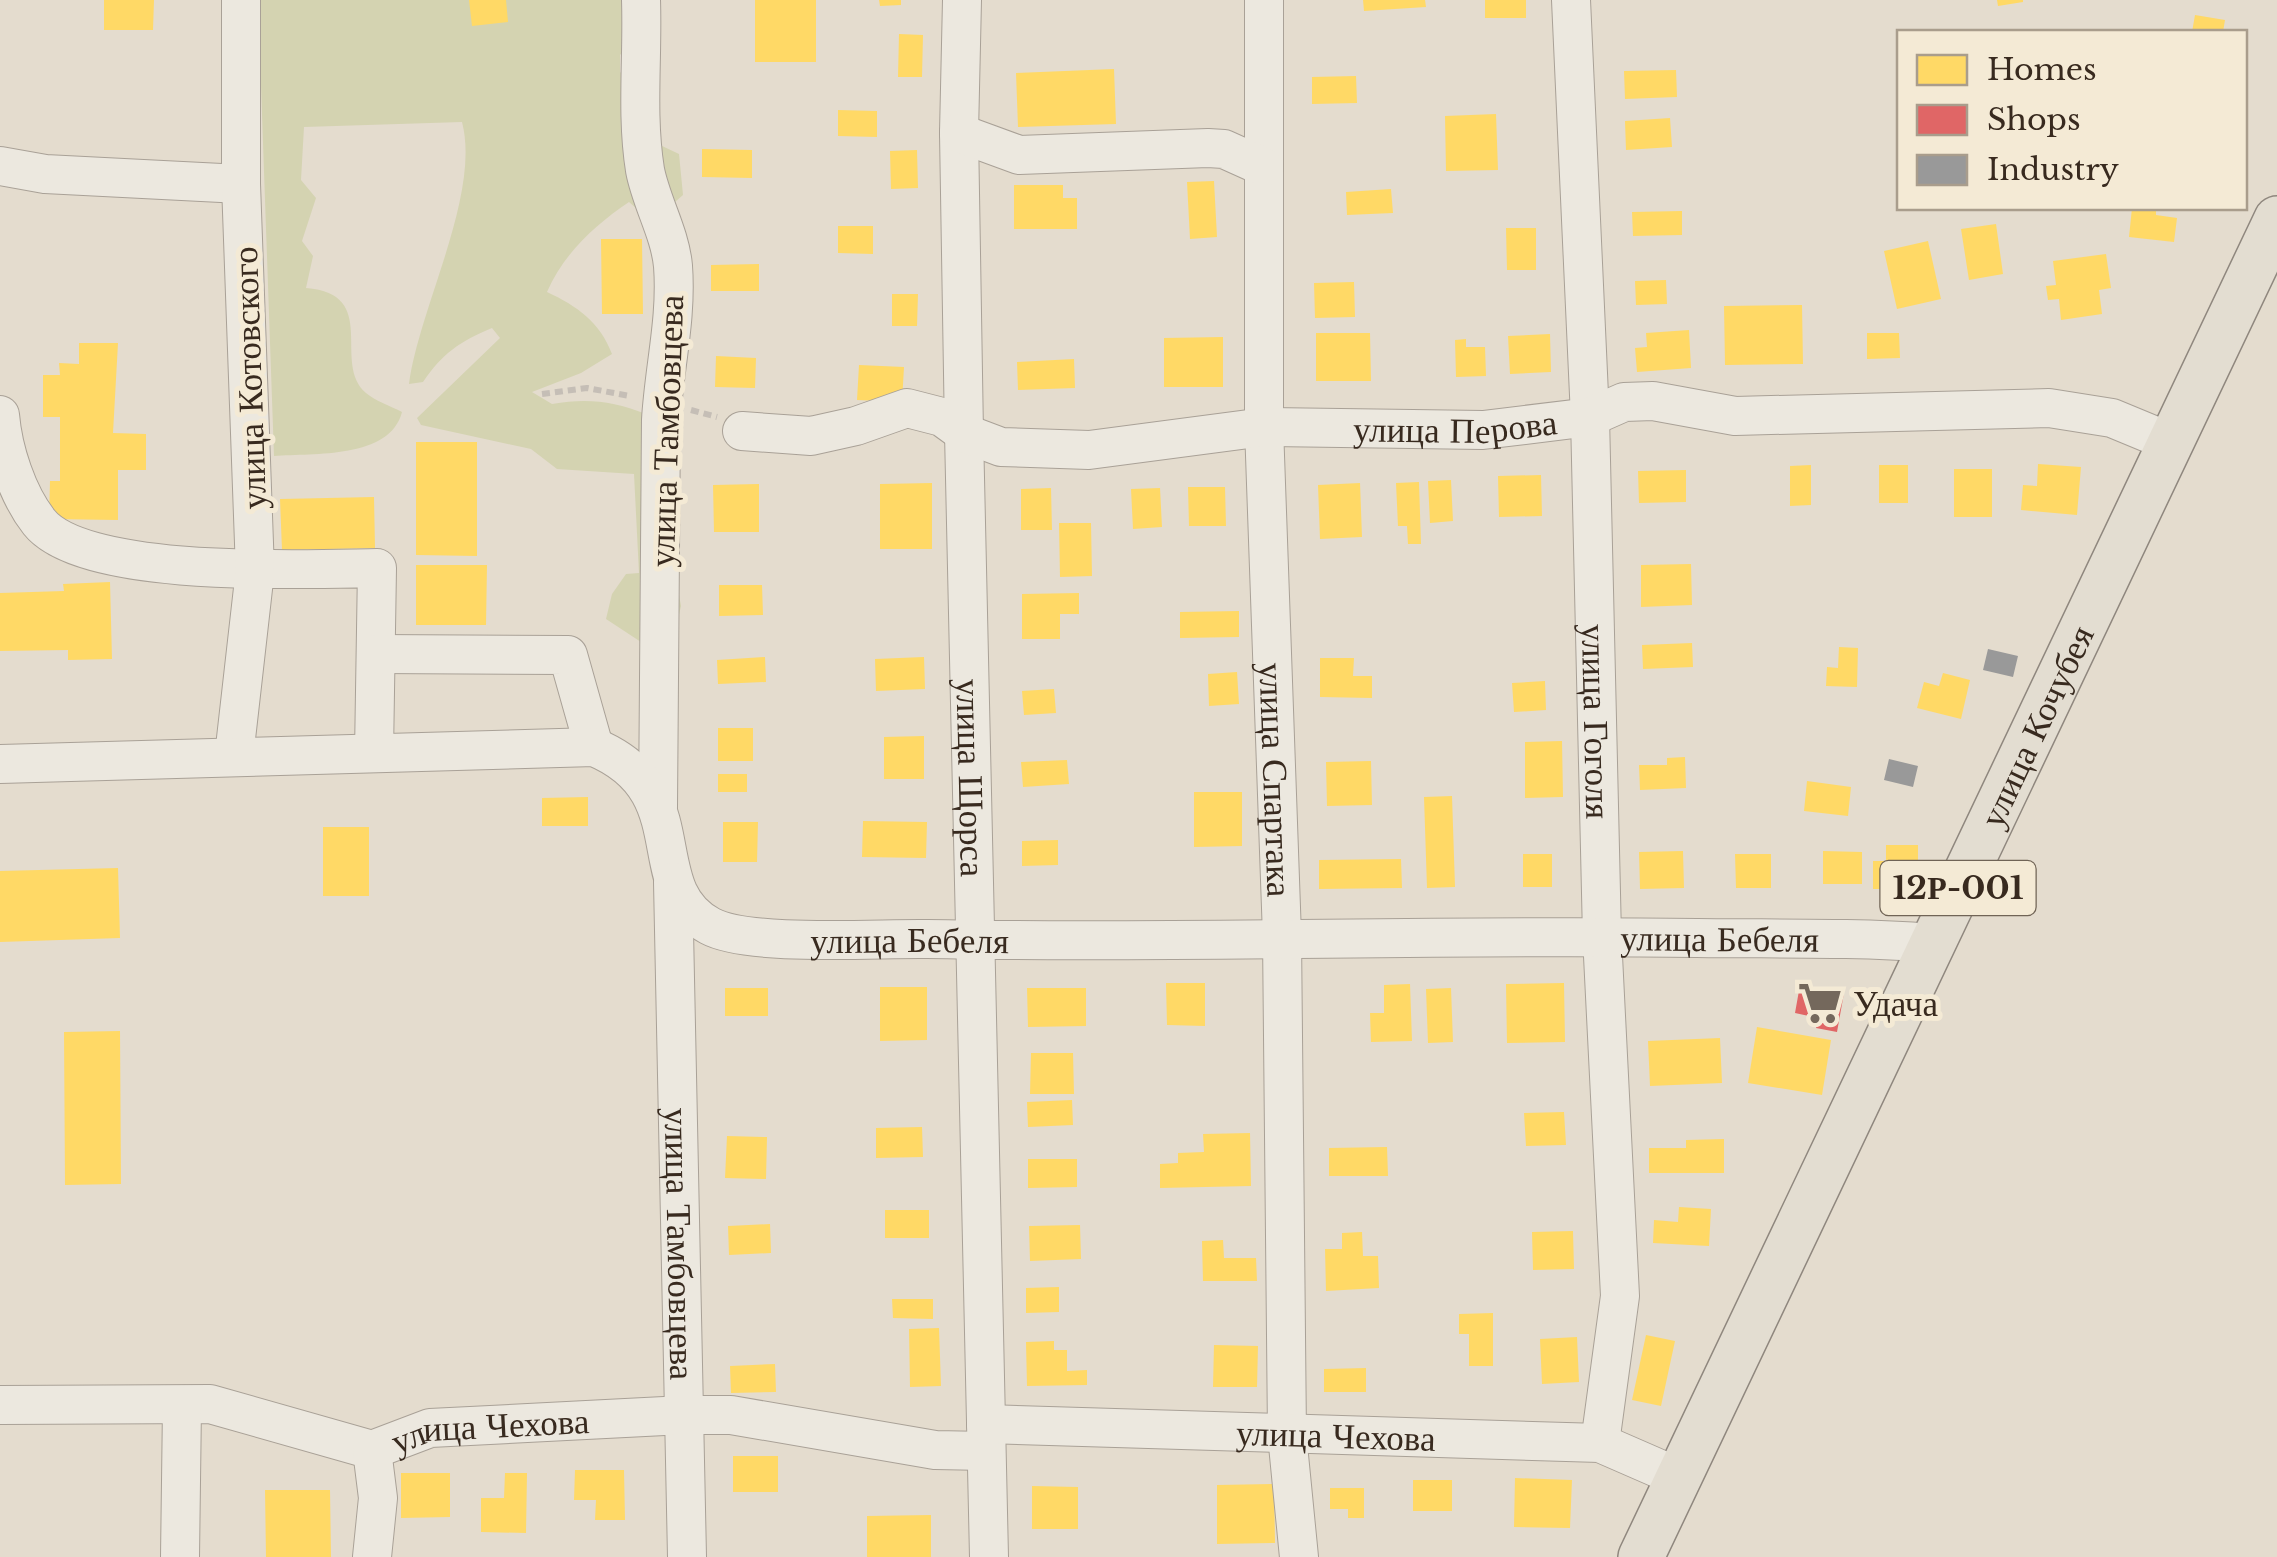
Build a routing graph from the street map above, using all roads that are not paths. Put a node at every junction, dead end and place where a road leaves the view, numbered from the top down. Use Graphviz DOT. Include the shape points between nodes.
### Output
graph roads {
  1 [pos="240,0"];
  2 [pos="641,0"];
  3 [pos="962,0"];
  4 [pos="1264,0"];
  5 [pos="1571,0"];
  6 [pos="959,133"];
  7 [pos="0,166"];
  8 [pos="1264,168"];
  9 [pos="241,184"];
  10 [pos="2277,219"];
  11 [pos="0,415"];
  12 [pos="1590,417"];
  13 [pos="1264,427"];
  14 [pos="742,430"];
  15 [pos="964,432"];
  16 [pos="2170,442"];
  17 [pos="255,570"];
  18 [pos="376,654"];
  19 [pos="594,747"];
  20 [pos="374,753"];
  21 [pos="234,756"];
  22 [pos="0,764"];
  23 [pos="658,807"];
  24 [pos="672,874"];
  25 [pos="1282,936"];
  26 [pos="1602,936"];
  27 [pos="976,940"];
  28 [pos="1932,943"];
  29 [pos="0,1405"];
  30 [pos="182,1406"];
  31 [pos="684,1415"];
  32 [pos="1287,1435"];
  33 [pos="986,1438"];
  34 [pos="1600,1443"];
  35 [pos="372,1450"];
  36 [pos="1678,1477"];
  37 [pos="180,1557"];
  38 [pos="372,1557"];
  39 [pos="687,1557"];
  40 [pos="989,1557"];
  41 [pos="1300,1557"];
  42 [pos="1640,1557"];
  1 -- 9 [label="street, улица Котовского"];
  2 -- 23 [label="street, улица Тамбовцева" via="639,119 646,173 672,262 674,321 661,420"];
  3 -- 6 [label="street, улица Щорса"];
  4 -- 8 [label="street, улица Спартака"];
  5 -- 12 [label="street, улица Гоголя"];
  6 -- 8 [label="street" via="1019,155 1208,148 1240,154"];
  6 -- 15 [label="street, улица Щорса"];
  7 -- 9 [label="street"];
  8 -- 13 [label="street, улица Спартака"];
  9 -- 17 [label="street, улица Котовского"];
  10 -- 16 [label="main road, улица Кочубея / 12Р-001"];
  11 -- 17 [label="street" via="3,445 40,524 77,546 127,558"];
  12 -- 13 [label="street, улица Перова" via="1483,430"];
  12 -- 16 [label="street, улица Перова" via="1624,402 1653,401 1735,416 2050,408 2112,418"];
  12 -- 26 [label="street, улица Гоголя"];
  13 -- 15 [label="street, улица Перова" via="1089,450 1001,447"];
  13 -- 25 [label="street, улица Спартака"];
  14 -- 15 [label="street, улица Перова" via="811,436 907,408 942,417"];
  15 -- 27 [label="street, улица Щорса"];
  16 -- 28 [label="main road, улица Кочубея / 12Р-001"];
  17 -- 18 [label="street" via="377,568"];
  17 -- 21 [label="street, улица Котовского"];
  18 -- 19 [label="street" via="568,655"];
  18 -- 20 [label="street"];
  19 -- 20 [label="street"];
  19 -- 23 [label="street, улица Бебеля" via="644,779"];
  20 -- 21 [label="street"];
  21 -- 22 [label="street"];
  23 -- 24 [label="street, улица Бебеля"];
  24 -- 27 [label="street, улица Бебеля" via="685,906 711,927 738,933"];
  24 -- 31 [label="street, улица Тамбовцева"];
  25 -- 26 [label="street, улица Бебеля"];
  25 -- 27 [label="street, улица Бебеля"];
  25 -- 32 [label="street, улица Спартака"];
  26 -- 28 [label="street, улица Бебеля"];
  26 -- 34 [label="street, улица Гоголя" via="1620,1296"];
  27 -- 33 [label="street, улица Щорса"];
  28 -- 36 [label="main road, улица Кочубея / 12Р-001"];
  29 -- 30 [label="street, улица Чехова"];
  30 -- 35 [label="street, улица Чехова" via="242,1411"];
  30 -- 37 [label="street"];
  31 -- 33 [label="street, улица Чехова" via="731,1416 935,1450"];
  31 -- 35 [label="street, улица Чехова" via="430,1428"];
  31 -- 39 [label="street, улица Тамбовцева"];
  32 -- 33 [label="street, улица Чехова"];
  32 -- 34 [label="street, улица Чехова"];
  32 -- 41 [label="street, улица Спартака"];
  33 -- 40 [label="street, улица Щорса"];
  34 -- 36 [label="street, улица Чехова"];
  35 -- 38 [label="street" via="378,1498"];
  36 -- 42 [label="main road, улица Кочубея / 12Р-001"];
}
